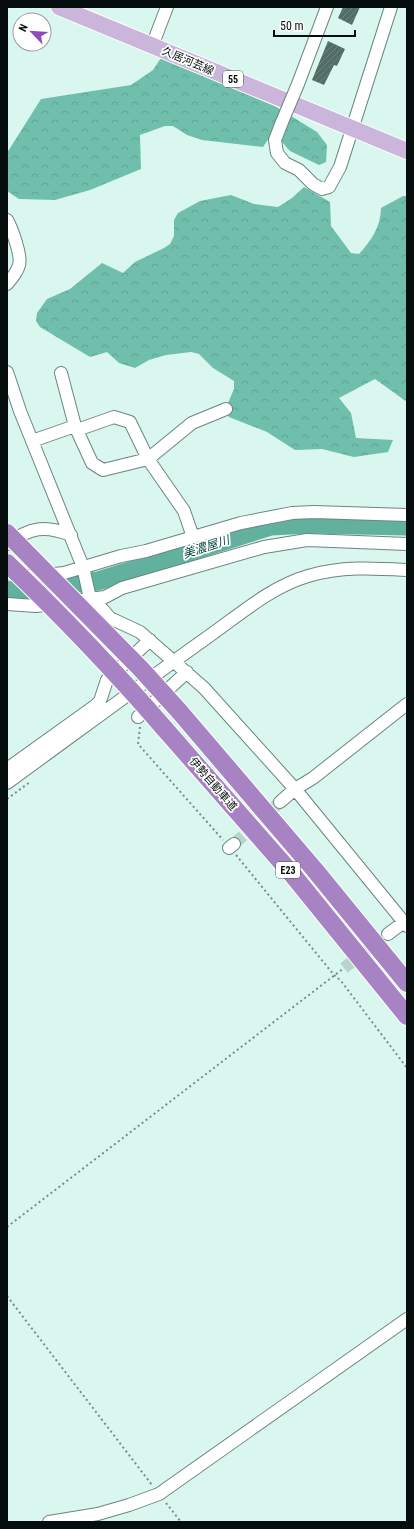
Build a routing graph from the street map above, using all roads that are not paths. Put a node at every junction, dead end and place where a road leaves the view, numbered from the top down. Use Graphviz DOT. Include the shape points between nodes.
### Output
graph roads {
  1 [pos="58,7"];
  2 [pos="327,7"];
  3 [pos="391,7"];
  4 [pos="164,8"];
  5 [pos="152,46"];
  6 [pos="352,128"];
  7 [pos="407,151"];
  8 [pos="7,220"];
  9 [pos="7,284"];
  10 [pos="7,372"];
  11 [pos="61,373"];
  12 [pos="226,409"];
  13 [pos="76,428"];
  14 [pos="32,442"];
  15 [pos="148,459"];
  16 [pos="407,515"];
  17 [pos="7,533"];
  18 [pos="70,535"];
  19 [pos="193,537"];
  20 [pos="407,544"];
  21 [pos="7,545"];
  22 [pos="7,563"];
  23 [pos="83,570"];
  24 [pos="407,570"];
  25 [pos="7,575"];
  26 [pos="90,596"];
  27 [pos="7,604"];
  28 [pos="150,640"];
  29 [pos="174,661"];
  30 [pos="187,672"];
  31 [pos="407,704"];
  32 [pos="138,717"];
  33 [pos="7,769"];
  34 [pos="7,783"];
  35 [pos="295,789"];
  36 [pos="280,802"];
  37 [pos="405,924"];
  38 [pos="388,934"];
  39 [pos="407,983"];
  40 [pos="407,1016"];
  41 [pos="407,1319"];
  42 [pos="49,1522"];
  1 -- 5 [label="main road, 久居河芸線 / 55"];
  2 -- 6 [label="street, bridge" via="275,140 277,153 285,164 299,170 322,189 332,184"];
  3 -- 6 [label="street"];
  4 -- 5 [label="street"];
  5 -- 6 [label="main road, 久居河芸線 / 55"];
  6 -- 7 [label="main road, 久居河芸線 / 55"];
  8 -- 9 [label="street" via="20,264 16,274"];
  10 -- 14 [label="street"];
  11 -- 13 [label="street"];
  12 -- 15 [label="street" via="192,423"];
  13 -- 14 [label="street"];
  13 -- 15 [label="street" via="114,417 130,422"];
  13 -- 15 [label="street" via="92,463 103,470"];
  14 -- 18 [label="street"];
  15 -- 19 [label="street" via="184,511"];
  16 -- 19 [label="street" via="292,513 241,523"];
  17 -- 39 [label="highway, 伊勢自動車道 / E23, bridge" via="179,711"];
  18 -- 21 [label="street" via="56,529 37,530 23,534"];
  18 -- 23 [label="street"];
  19 -- 23 [label="street"];
  20 -- 26 [label="street" via="307,540 264,546 122,588 105,597"];
  22 -- 40 [label="highway, 伊勢自動車道 / E23, bridge" via="121,678 292,874"];
  23 -- 25 [label="street" via="35,576"];
  23 -- 26 [label="street"];
  24 -- 29 [label="street" via="328,570 287,583"];
  26 -- 27 [label="street" via="36,606"];
  26 -- 28 [label="street" via="110,618 135,628"];
  28 -- 29 [label="street"];
  28 -- 33 [label="street" via="107,680 100,701 95,706"];
  29 -- 30 [label="street"];
  29 -- 34 [label="street"];
  30 -- 32 [label="street"];
  30 -- 35 [label="street"];
  31 -- 35 [label="street" via="313,778"];
  35 -- 36 [label="street"];
  35 -- 37 [label="street"];
  37 -- 38 [label="street"];
  41 -- 42 [label="street" via="159,1494 98,1514"];
}
